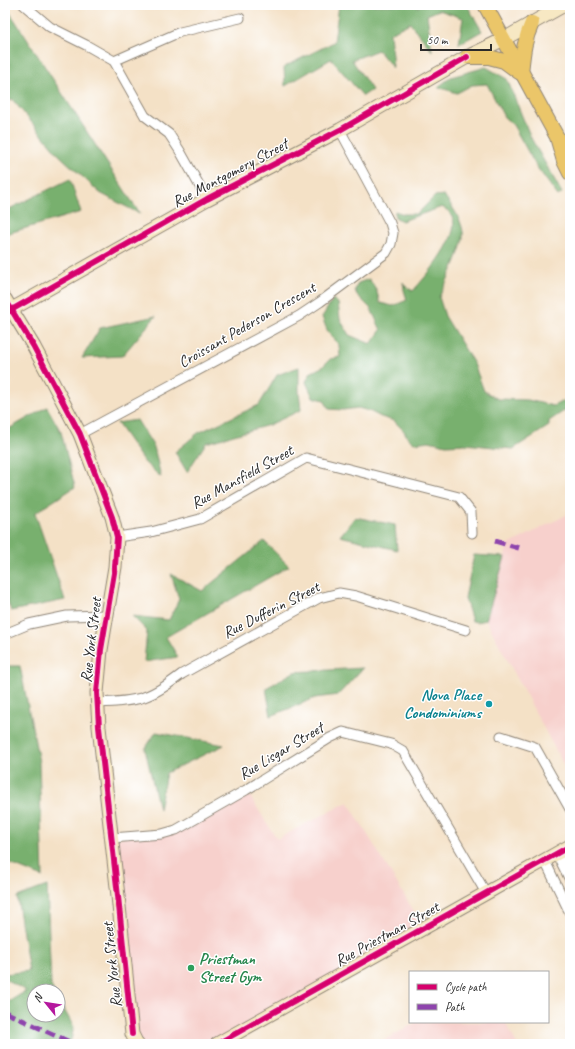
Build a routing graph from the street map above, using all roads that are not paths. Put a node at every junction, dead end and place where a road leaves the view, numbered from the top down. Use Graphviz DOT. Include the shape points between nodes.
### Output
graph roads {
  1 [pos="24,5"];
  2 [pos="485,5"];
  3 [pos="564,5"];
  4 [pos="240,18"];
  5 [pos="532,23"];
  6 [pos="504,39"];
  7 [pos="468,57"];
  8 [pos="114,61"];
  9 [pos="521,73"];
  10 [pos="340,130"];
  11 [pos="557,137"];
  12 [pos="570,150"];
  13 [pos="570,173"];
  14 [pos="207,199"];
  15 [pos="7,307"];
  16 [pos="80,434"];
  17 [pos="472,533"];
  18 [pos="118,537"];
  19 [pos="107,615"];
  20 [pos="466,630"];
  21 [pos="5,634"];
  22 [pos="98,703"];
  23 [pos="501,736"];
  24 [pos="570,809"];
  25 [pos="112,838"];
  26 [pos="570,846"];
  27 [pos="557,854"];
  28 [pos="545,860"];
  29 [pos="570,880"];
  30 [pos="486,893"];
  31 [pos="570,913"];
  32 [pos="134,1041"];
  33 [pos="144,1044"];
  34 [pos="217,1044"];
  1 -- 8 [label="street" via="50,27"];
  2 -- 6 [label="main road"];
  3 -- 5 [label="street"];
  4 -- 8 [label="street" via="180,32"];
  5 -- 6 [label="street, Rue Montgomery Street"];
  5 -- 9 [label="main road" via="526,39"];
  6 -- 7 [label="street, Rue Montgomery Street"];
  6 -- 9 [label="main road"];
  7 -- 9 [label="main road" via="504,61"];
  7 -- 10 [label="street, Rue Montgomery Street"];
  8 -- 14 [label="street" via="145,116 169,134"];
  9 -- 11 [label="main road"];
  10 -- 14 [label="street, Rue Montgomery Street"];
  10 -- 16 [label="street, Croissant Pederson Crescent" via="390,223 393,233 386,253 299,316"];
  11 -- 12 [label="main road"];
  11 -- 13 [label="main road"];
  14 -- 15 [label="street, Rue Montgomery Street"];
  15 -- 16 [label="street, Rue York Street" via="34,347"];
  16 -- 18 [label="street, Rue York Street"];
  17 -- 18 [label="street, Rue Mansfield Street" via="471,512 459,497 306,458 200,519 152,532"];
  18 -- 19 [label="street, Rue York Street"];
  19 -- 21 [label="street" via="67,616 29,624"];
  19 -- 22 [label="street, Rue York Street" via="99,671"];
  20 -- 22 [label="street, Rue Dufferin Street" via="339,593 319,598 149,695"];
  22 -- 25 [label="street, Rue York Street"];
  23 -- 24 [label="street" via="535,747"];
  25 -- 30 [label="street, Rue Lisgar Street" via="162,834 176,830 343,732 391,744 403,751"];
  25 -- 32 [label="street, Rue York Street"];
  26 -- 27 [label="street, Rue Priestman Street"];
  27 -- 28 [label="street, Rue Priestman Street"];
  27 -- 29 [label="street"];
  28 -- 30 [label="street, Rue Priestman Street"];
  28 -- 31 [label="street"];
  30 -- 34 [label="street, Rue Priestman Street"];
  32 -- 33 [label="street"];
}
